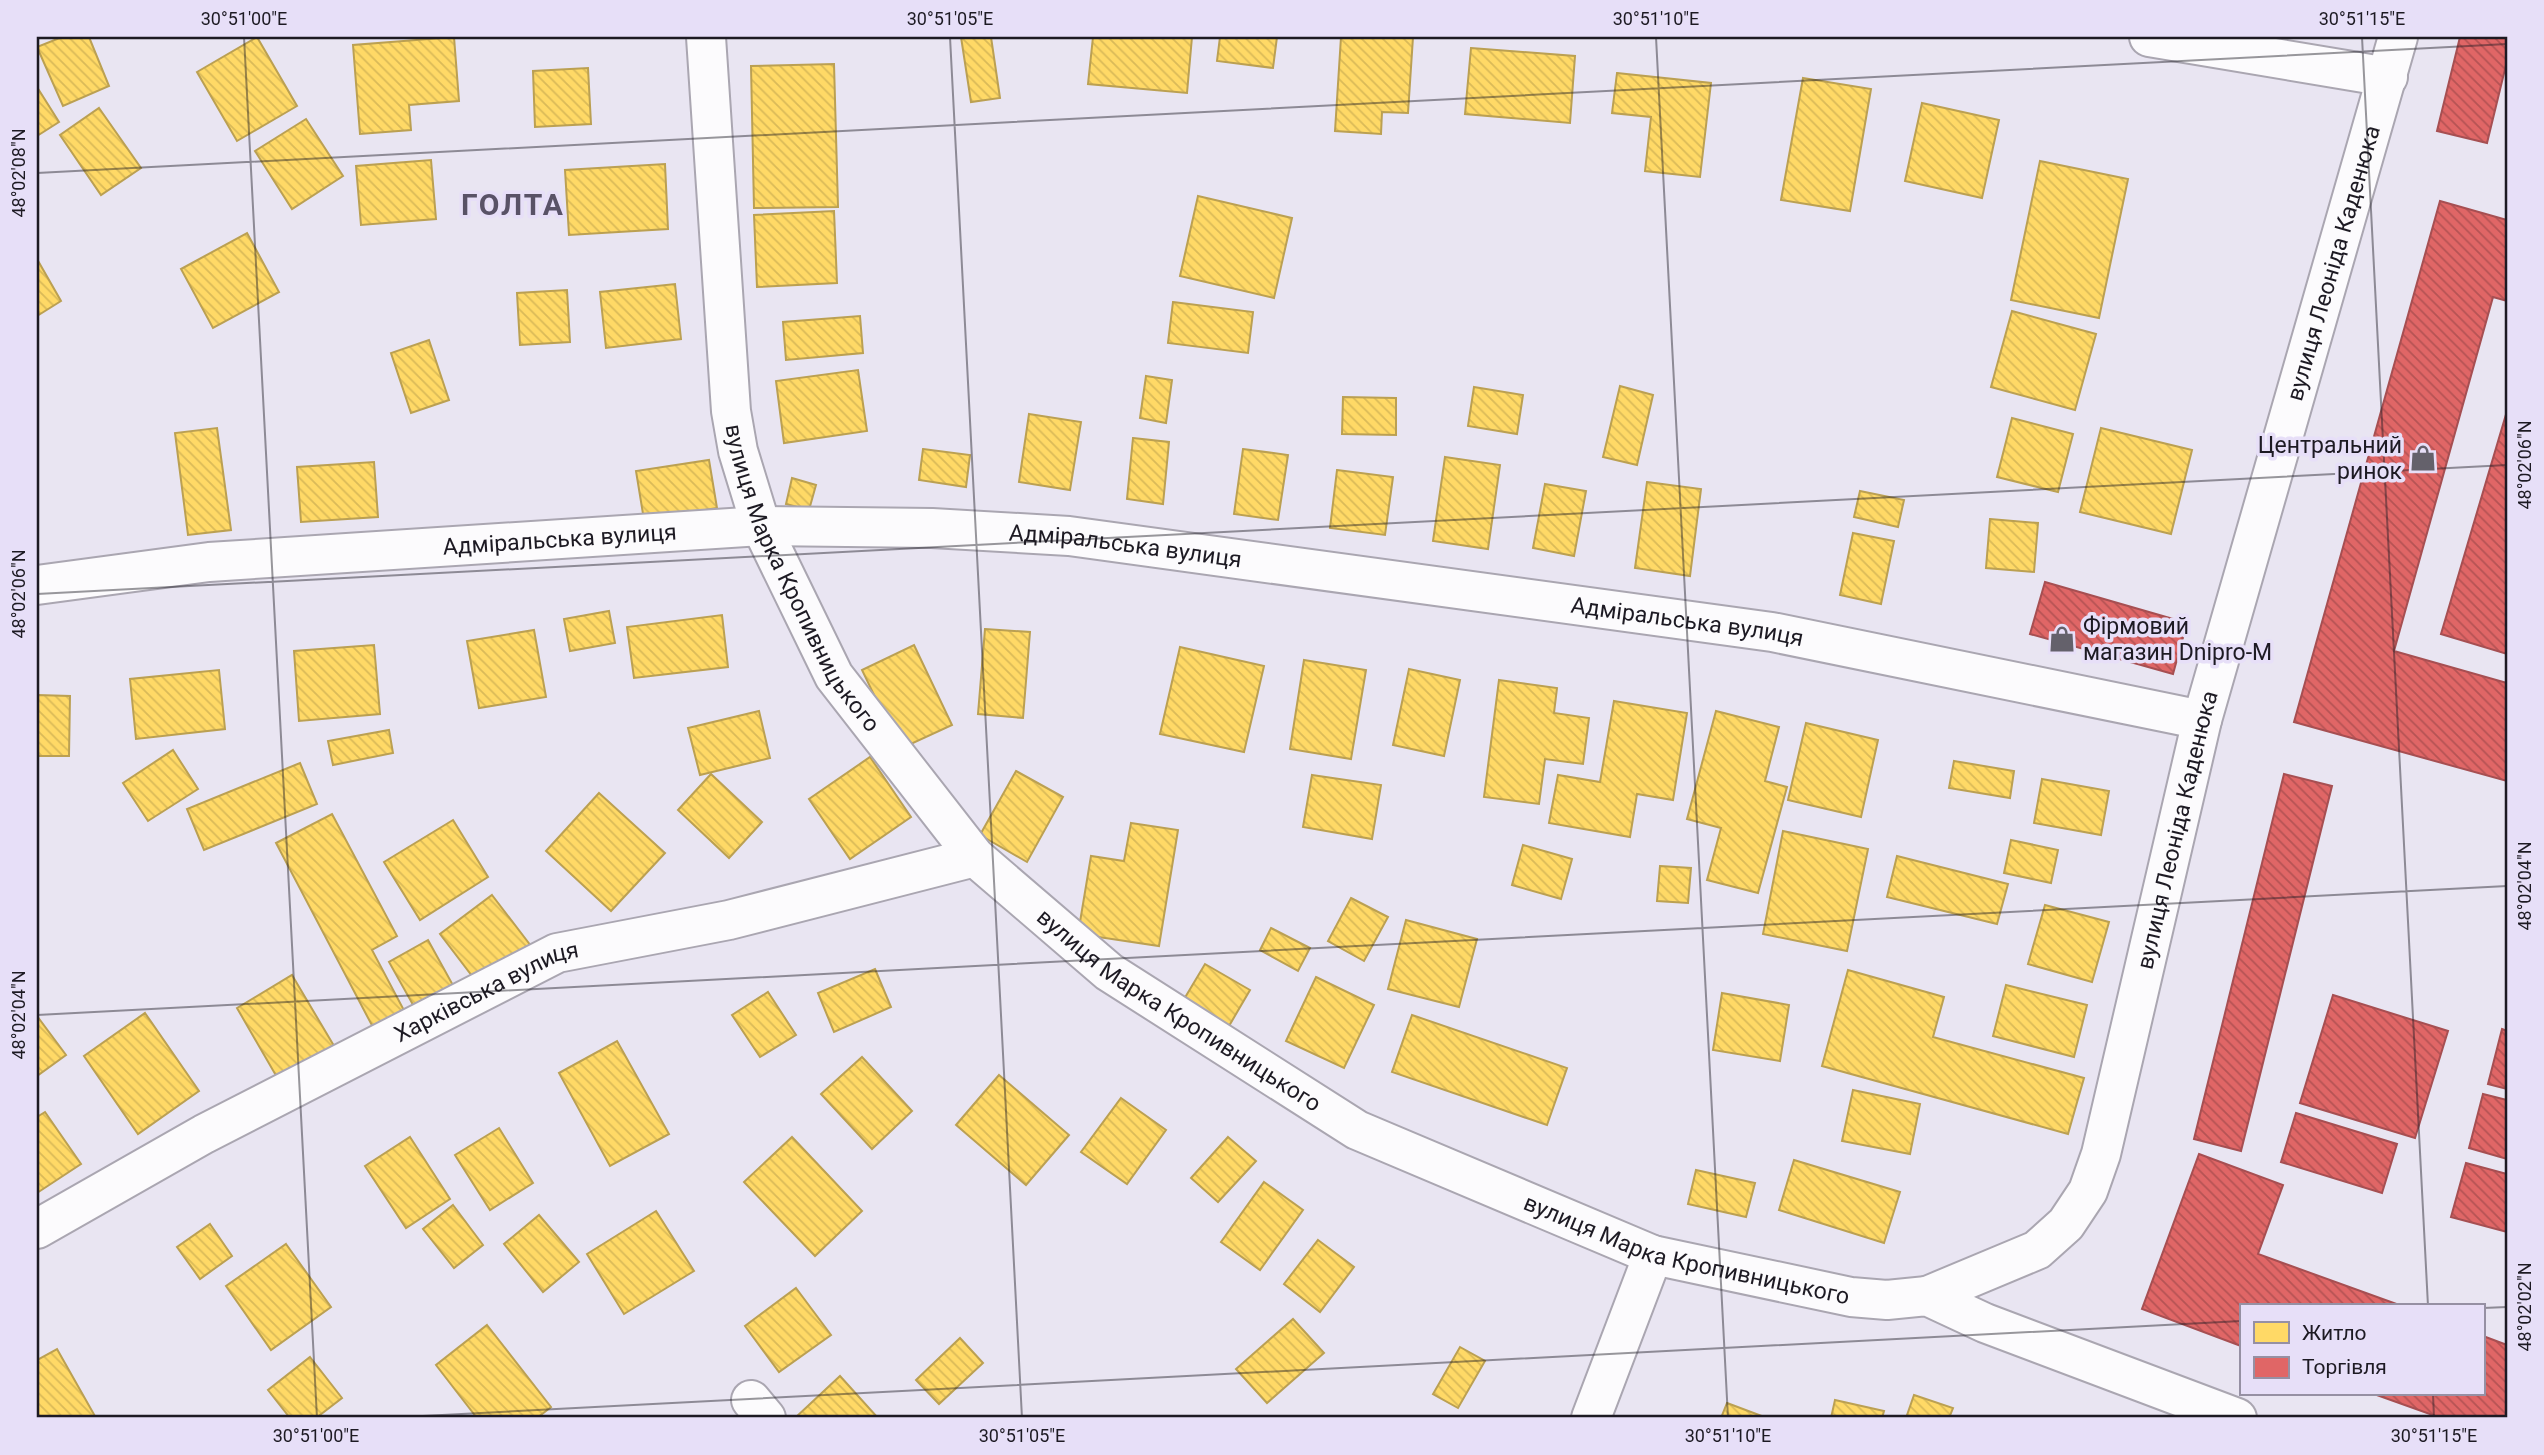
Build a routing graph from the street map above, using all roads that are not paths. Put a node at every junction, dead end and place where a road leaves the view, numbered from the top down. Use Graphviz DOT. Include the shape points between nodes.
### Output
graph roads {
  1 [pos="706,37"];
  2 [pos="2150,37"];
  3 [pos="2398,37"];
  4 [pos="2388,77"];
  5 [pos="761,526"];
  6 [pos="37,585"];
  7 [pos="2202,720"];
  8 [pos="975,857"];
  9 [pos="37,1229"];
  10 [pos="1653,1255"];
  11 [pos="1927,1296"];
  12 [pos="1591,1418"];
  13 [pos="2237,1418"];
  1 -- 5 [label="street, вулиця Марка Кропивницького" via="731,411"];
  2 -- 4 [label="street"];
  3 -- 4 [label="street, вулиця Леоніда Каденюка"];
  4 -- 7 [label="street, вулиця Леоніда Каденюка"];
  5 -- 6 [label="street, Адміральська вулиця" via="209,562"];
  5 -- 7 [label="street, Адміральська вулиця" via="932,528 1069,536 1772,632"];
  5 -- 8 [label="street, вулиця Марка Кропивницького" via="834,676"];
  7 -- 11 [label="street, вулиця Леоніда Каденюка" via="2101,1154 2088,1191 2066,1224 2037,1250"];
  8 -- 9 [label="street, Харківська вулиця" via="729,920 557,953 204,1134"];
  8 -- 10 [label="street, вулиця Марка Кропивницького" via="1109,972 1357,1130"];
  10 -- 11 [label="street, вулиця Марка Кропивницького" via="1847,1297"];
  10 -- 12 [label="street"];
  11 -- 13 [label="street" via="1985,1323"];
}
